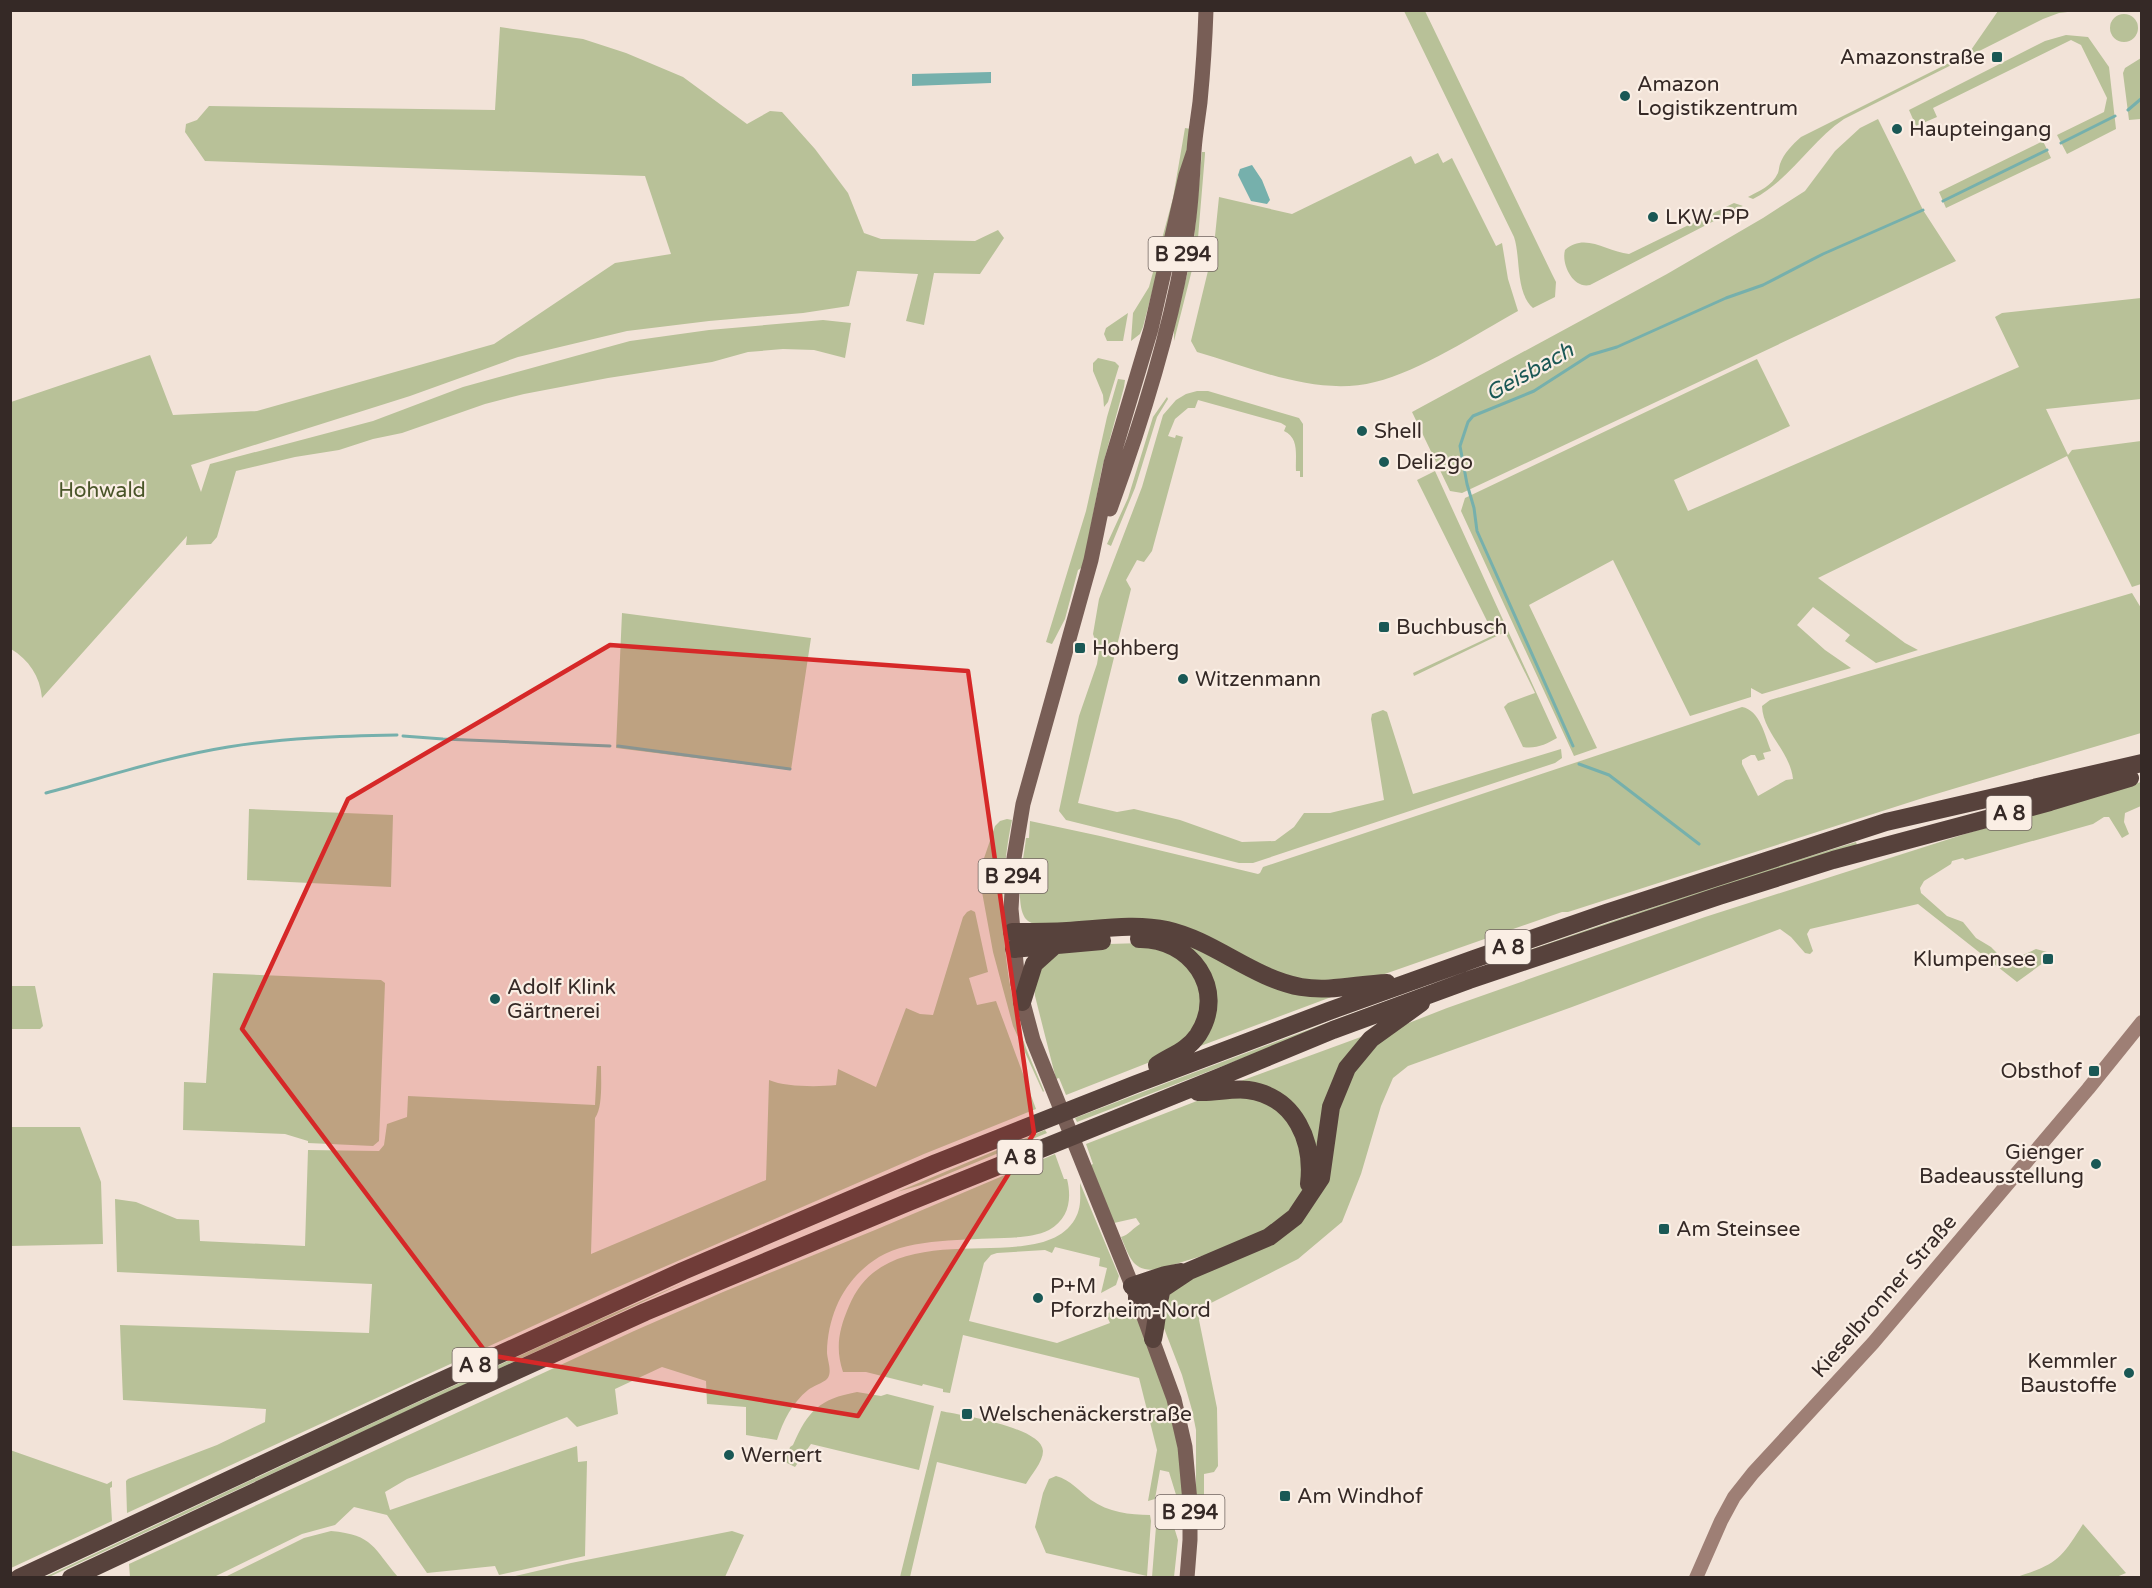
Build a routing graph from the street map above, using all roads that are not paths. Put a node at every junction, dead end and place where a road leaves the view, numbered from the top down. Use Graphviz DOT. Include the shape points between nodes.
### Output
graph roads {
  1 [pos="1206,10"];
  2 [pos="2142,763"];
  3 [pos="2142,774"];
  4 [pos="1013,940"];
  5 [pos="1054,946"];
  6 [pos="1410,982"];
  7 [pos="1437,992"];
  8 [pos="1022,1002"];
  9 [pos="2142,1022"];
  10 [pos="1136,1084"];
  11 [pos="1184,1092"];
  12 [pos="1307,1201"];
  13 [pos="1189,1271"];
  14 [pos="1162,1289"];
  15 [pos="1134,1292"];
  16 [pos="1153,1339"];
  17 [pos="19,1578"];
  18 [pos="71,1578"];
  19 [pos="1187,1578"];
  20 [pos="1696,1578"];
  1 -- 4 [label="main road, B 294" via="1194,175 1175,296 1128,459 1091,560 1023,804 1012,887"];
  2 -- 6 [label="highway, A 8" via="1886,822"];
  3 -- 7 [label="highway, A 8" via="1833,860"];
  4 -- 5 [label="highway"];
  4 -- 6 [label="highway" via="1065,931 1159,928 1191,938 1266,976 1300,987 1334,989"];
  4 -- 8 [label="main road, B 294"];
  5 -- 8 [label="highway" via="1034,964"];
  5 -- 10 [label="highway" via="1158,940 1187,954 1202,976 1207,1005 1197,1036 1183,1051 1160,1063"];
  6 -- 10 [label="highway, A 8"];
  7 -- 11 [label="highway, A 8"];
  7 -- 12 [label="highway" via="1371,1039 1347,1068 1331,1107 1321,1178"];
  8 -- 15 [label="main road, B 294" via="1046,1075"];
  9 -- 20 [label="street, Kieselbronner Straße" via="1873,1343 1753,1473 1734,1497"];
  10 -- 17 [label="highway, A 8" via="936,1163 683,1271"];
  11 -- 12 [label="highway" via="1248,1090 1262,1093 1284,1107 1300,1126 1310,1150"];
  11 -- 18 [label="highway, A 8" via="645,1312"];
  12 -- 13 [label="highway" via="1289,1223 1269,1236"];
  13 -- 14 [label="highway"];
  13 -- 15 [label="highway" via="1165,1275"];
  14 -- 15 [label="highway"];
  14 -- 16 [label="highway"];
  15 -- 16 [label="main road, B 294"];
  16 -- 19 [label="main road, B 294" via="1170,1385 1185,1448 1191,1522"];
}
